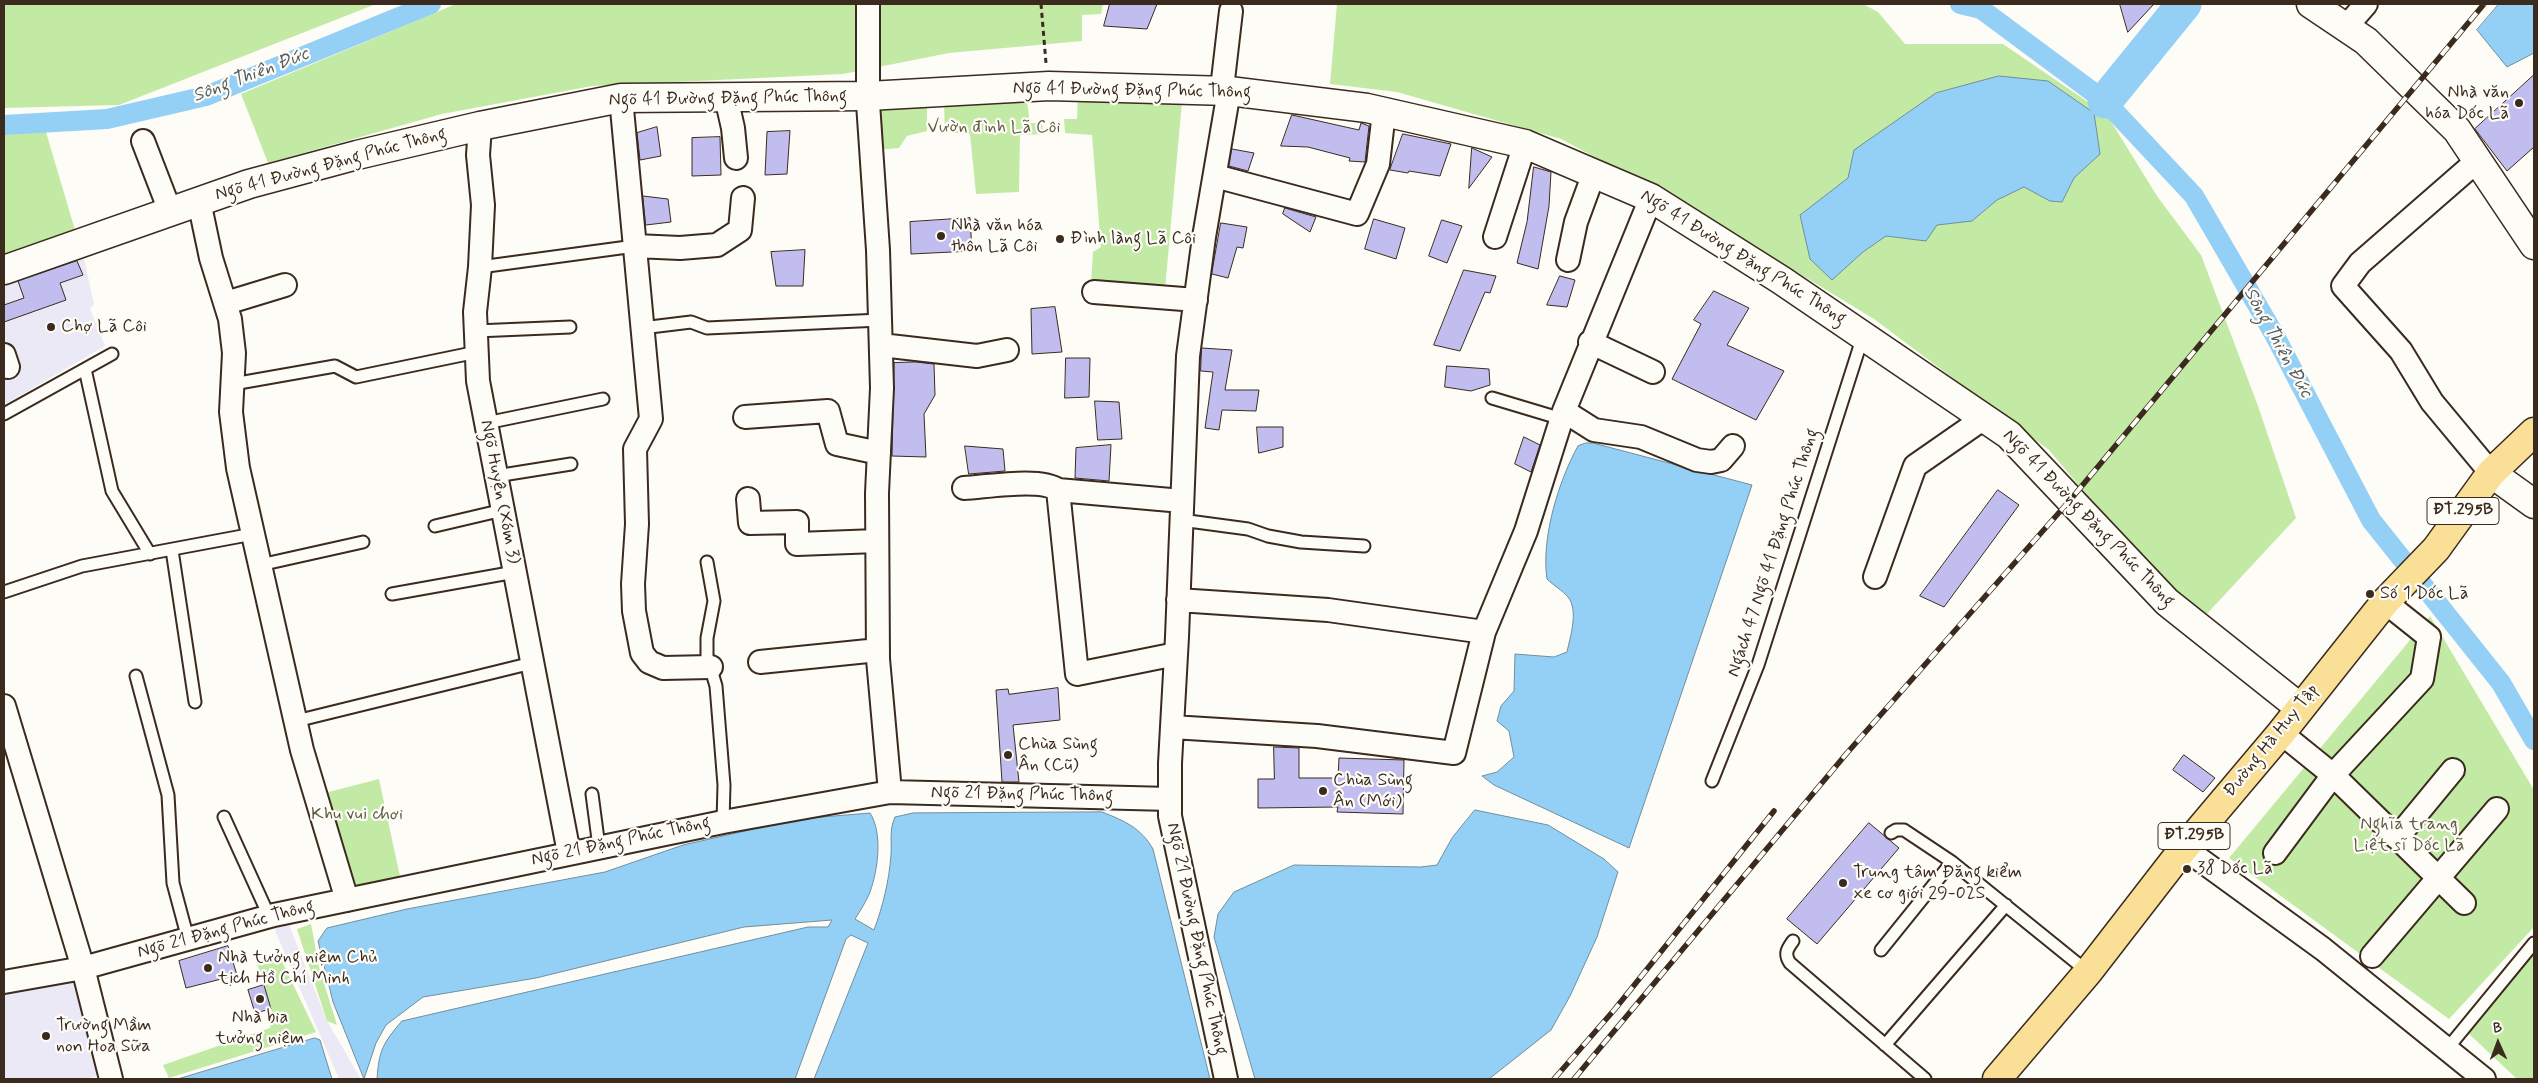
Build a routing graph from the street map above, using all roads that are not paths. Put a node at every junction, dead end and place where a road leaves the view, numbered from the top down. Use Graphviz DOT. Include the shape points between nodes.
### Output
graph roads {
  1 [pos="868,4"];
  2 [pos="2311,4"];
  3 [pos="2366,4"];
  4 [pos="1231,11"];
  5 [pos="2346,27"];
  6 [pos="1229,91"];
  7 [pos="868,96"];
  8 [pos="726,97"];
  9 [pos="621,98"];
  10 [pos="1384,112"];
  11 [pos="480,126"];
  12 [pos="143,141"];
  13 [pos="1525,144"];
  14 [pos="736,158"];
  15 [pos="2478,161"];
  16 [pos="1594,173"];
  17 [pos="1215,176"];
  18 [pos="743,198"];
  19 [pos="1651,198"];
  20 [pos="199,201"];
  21 [pos="170,211"];
  22 [pos="1495,238"];
  23 [pos="2534,245"];
  24 [pos="635,246"];
  25 [pos="1568,260"];
  26 [pos="480,266"];
  27 [pos="4,270"];
  28 [pos="285,285"];
  29 [pos="1094,292"];
  30 [pos="1196,300"];
  31 [pos="226,303"];
  32 [pos="880,320"];
  33 [pos="570,327"];
  34 [pos="642,328"];
  35 [pos="1863,334"];
  36 [pos="476,342"];
  37 [pos="1590,342"];
  38 [pos="881,345"];
  39 [pos="1007,350"];
  40 [pos="112,354"];
  41 [pos="85,369"];
  42 [pos="1653,372"];
  43 [pos="233,384"];
  44 [pos="1492,398"];
  45 [pos="603,399"];
  46 [pos="4,414"];
  47 [pos="1563,415"];
  48 [pos="745,416"];
  49 [pos="1984,418"];
  50 [pos="486,423"];
  51 [pos="2534,432"];
  52 [pos="1733,446"];
  53 [pos="879,453"];
  54 [pos="571,464"];
  55 [pos="2491,473"];
  56 [pos="496,476"];
  57 [pos="964,488"];
  58 [pos="1058,490"];
  59 [pos="748,499"];
  60 [pos="2534,504"];
  61 [pos="503,510"];
  62 [pos="1182,510"];
  63 [pos="435,526"];
  64 [pos="253,534"];
  65 [pos="878,541"];
  66 [pos="362,542"];
  67 [pos="1364,546"];
  68 [pos="172,550"];
  69 [pos="150,554"];
  70 [pos="707,562"];
  71 [pos="260,565"];
  72 [pos="514,572"];
  73 [pos="1875,577"];
  74 [pos="4,592"];
  75 [pos="392,594"];
  76 [pos="2388,598"];
  77 [pos="1178,600"];
  78 [pos="1484,632"];
  79 [pos="878,650"];
  80 [pos="1176,654"];
  81 [pos="760,662"];
  82 [pos="532,663"];
  83 [pos="710,667"];
  84 [pos="136,676"];
  85 [pos="195,702"];
  86 [pos="4,706"];
  87 [pos="2299,707"];
  88 [pos="296,721"];
  89 [pos="1172,727"];
  90 [pos="2280,733"];
  91 [pos="2452,770"];
  92 [pos="2333,775"];
  93 [pos="1712,780"];
  94 [pos="890,792"];
  95 [pos="592,794"];
  96 [pos="1170,799"];
  97 [pos="2496,810"];
  98 [pos="224,817"];
  99 [pos="722,822"];
  100 [pos="1891,834"];
  101 [pos="2397,838"];
  102 [pos="599,847"];
  103 [pos="2184,848"];
  104 [pos="569,853"];
  105 [pos="2275,853"];
  106 [pos="1952,862"];
  107 [pos="2438,878"];
  108 [pos="346,900"];
  109 [pos="2464,903"];
  110 [pos="2006,905"];
  111 [pos="269,916"];
  112 [pos="188,939"];
  113 [pos="1793,941"];
  114 [pos="2534,943"];
  115 [pos="1882,950"];
  116 [pos="2372,956"];
  117 [pos="83,968"];
  118 [pos="2088,972"];
  119 [pos="4,982"];
  120 [pos="1885,1045"];
  121 [pos="2447,1049"];
  122 [pos="111,1079"];
  123 [pos="1226,1079"];
  124 [pos="1925,1079"];
  125 [pos="1997,1079"];
  126 [pos="2484,1079"];
  1 -- 7 [label="street"];
  2 -- 5 [label="street"];
  3 -- 5 [label="street"];
  4 -- 6 [label="street" via="1223,80"];
  5 -- 15 [label="street" via="2366,41 2457,130"];
  6 -- 7 [label="street, Ngõ 41 Đường Đặng Phúc Thông" via="1048,86"];
  6 -- 10 [label="street, Ngõ 41 Đường Đặng Phúc Thông"];
  6 -- 17 [label="street, Ngõ 21 Đường Đặng Phúc Thông"];
  7 -- 8 [label="street, Ngõ 41 Đường Đặng Phúc Thông"];
  7 -- 32 [label="street"];
  8 -- 9 [label="street, Ngõ 41 Đường Đặng Phúc Thông"];
  8 -- 14 [label="street"];
  9 -- 11 [label="street, Ngõ 41 Đường Đặng Phúc Thông"];
  9 -- 24 [label="street"];
  10 -- 13 [label="street, Ngõ 41 Đường Đặng Phúc Thông"];
  10 -- 17 [label="street" via="1378,164 1357,214"];
  11 -- 20 [label="street, Ngõ 41 Đường Đặng Phúc Thông" via="357,155"];
  11 -- 26 [label="street, Ngõ Huyện (Xóm 3)" via="478,155 483,205"];
  12 -- 21 [label="street"];
  13 -- 16 [label="street, Ngõ 41 Đường Đặng Phúc Thông"];
  13 -- 22 [label="street"];
  15 -- 23 [label="street"];
  15 -- 55 [label="street" via="2360,263 2343,286 2401,351 2432,402"];
  16 -- 19 [label="street, Ngõ 41 Đường Đặng Phúc Thông"];
  16 -- 25 [label="street" via="1576,222"];
  17 -- 30 [label="street, Ngõ 21 Đường Đặng Phúc Thông"];
  18 -- 24 [label="street" via="740,230 717,244 680,248"];
  19 -- 35 [label="street, Ngõ 41 Đường Đặng Phúc Thông"];
  19 -- 37 [label="street"];
  20 -- 21 [label="street, Ngõ 41 Đường Đặng Phúc Thông"];
  20 -- 31 [label="street" via="211,258"];
  21 -- 27 [label="street, Ngõ 41 Đường Đặng Phúc Thông"];
  24 -- 26 [label="lane"];
  24 -- 34 [label="street"];
  26 -- 36 [label="street, Ngõ Huyện (Xóm 3)" via="475,312"];
  28 -- 31 [label="street"];
  29 -- 30 [label="street"];
  30 -- 62 [label="street, Ngõ 21 Đường Đặng Phúc Thông" via="1188,356"];
  31 -- 43 [label="street" via="234,353"];
  32 -- 34 [label="lane" via="707,328 691,322"];
  32 -- 38 [label="street"];
  33 -- 36 [label="lane"];
  34 -- 83 [label="street" via="651,419 634,449 637,524 634,611 642,653 649,662 663,668"];
  35 -- 49 [label="street, Ngõ 41 Đường Đặng Phúc Thông"];
  35 -- 93 [label="lane, Ngách 47 Ngõ 41 Đặng Phúc Thông" via="1758,666"];
  36 -- 43 [label="lane" via="356,377 335,366"];
  36 -- 50 [label="street, Ngõ Huyện (Xóm 3)" via="478,381"];
  37 -- 42 [label="street"];
  37 -- 47 [label="street"];
  38 -- 39 [label="street" via="977,356"];
  38 -- 53 [label="street"];
  40 -- 41 [label="lane"];
  41 -- 46 [label="lane"];
  41 -- 69 [label="lane" via="112,491"];
  43 -- 64 [label="street" via="231,412 238,468"];
  44 -- 47 [label="lane"];
  45 -- 50 [label="lane"];
  47 -- 52 [label="street" via="1594,430 1641,437 1697,460 1721,460"];
  47 -- 78 [label="street" via="1526,531"];
  48 -- 53 [label="street" via="828,411 837,444"];
  49 -- 73 [label="street" via="1915,466"];
  49 -- 87 [label="street, Ngõ 41 Đường Đặng Phúc Thông" via="2009,435 2167,602"];
  50 -- 56 [label="street, Ngõ Huyện (Xóm 3)"];
  51 -- 55 [label="main road, ĐT.295B"];
  53 -- 65 [label="street"];
  54 -- 56 [label="lane"];
  55 -- 60 [label="street"];
  55 -- 76 [label="main road, Đường Hà Huy Tập / ĐT.295B" via="2436,549"];
  56 -- 61 [label="street, Ngõ Huyện (Xóm 3)"];
  57 -- 58 [label="street" via="1039,484"];
  58 -- 62 [label="street"];
  58 -- 80 [label="street" via="1078,674"];
  59 -- 65 [label="street" via="750,524 797,522 797,544"];
  61 -- 63 [label="lane"];
  61 -- 72 [label="street, Ngõ Huyện (Xóm 3)"];
  62 -- 67 [label="lane" via="1268,536 1301,542"];
  62 -- 77 [label="street, Ngõ 21 Đường Đặng Phúc Thông"];
  64 -- 68 [label="lane"];
  64 -- 71 [label="street"];
  65 -- 79 [label="street"];
  66 -- 71 [label="lane"];
  68 -- 69 [label="lane"];
  68 -- 85 [label="lane"];
  69 -- 74 [label="lane" via="82,566"];
  70 -- 83 [label="lane" via="714,601 707,638"];
  71 -- 88 [label="street"];
  72 -- 75 [label="lane"];
  72 -- 82 [label="street, Ngõ Huyện (Xóm 3)"];
  76 -- 87 [label="main road, Đường Hà Huy Tập / ĐT.295B"];
  76 -- 92 [label="street" via="2429,637 2422,679"];
  77 -- 78 [label="street" via="1328,610"];
  77 -- 80 [label="street, Ngõ 21 Đường Đặng Phúc Thông"];
  78 -- 89 [label="street" via="1454,753 1317,736"];
  79 -- 81 [label="street"];
  79 -- 94 [label="street"];
  80 -- 89 [label="street, Ngõ 21 Đường Đặng Phúc Thông"];
  82 -- 88 [label="lane"];
  82 -- 104 [label="street, Ngõ Huyện (Xóm 3)"];
  83 -- 99 [label="lane" via="716,686 723,775"];
  84 -- 112 [label="lane" via="168,795 173,883"];
  86 -- 117 [label="street"];
  87 -- 90 [label="main road, Đường Hà Huy Tập / ĐT.295B"];
  88 -- 108 [label="street"];
  89 -- 96 [label="street, Ngõ 21 Đường Đặng Phúc Thông"];
  90 -- 92 [label="street"];
  90 -- 103 [label="main road, Đường Hà Huy Tập / ĐT.295B"];
  91 -- 101 [label="street"];
  92 -- 101 [label="street"];
  92 -- 105 [label="street"];
  94 -- 96 [label="street, Ngõ 21 Đặng Phúc Thông"];
  94 -- 99 [label="street, Ngõ 21 Đặng Phúc Thông"];
  95 -- 102 [label="lane"];
  96 -- 123 [label="street, Ngõ 21 Đường Đặng Phúc Thông" via="1170,816"];
  97 -- 107 [label="street"];
  98 -- 111 [label="lane"];
  99 -- 102 [label="street, Ngõ 21 Đặng Phúc Thông"];
  100 -- 106 [label="lane" via="1904,830"];
  101 -- 107 [label="street"];
  102 -- 104 [label="street, Ngõ 21 Đặng Phúc Thông"];
  103 -- 118 [label="main road, Đường Hà Huy Tập / ĐT.295B"];
  103 -- 121 [label="street" via="2323,950"];
  104 -- 108 [label="street, Ngõ 21 Đặng Phúc Thông"];
  106 -- 110 [label="lane"];
  106 -- 115 [label="lane"];
  107 -- 109 [label="street"];
  107 -- 116 [label="street"];
  108 -- 111 [label="street, Ngõ 21 Đặng Phúc Thông"];
  110 -- 118 [label="lane"];
  110 -- 120 [label="lane"];
  111 -- 112 [label="street, Ngõ 21 Đặng Phúc Thông"];
  112 -- 117 [label="street, Ngõ 21 Đặng Phúc Thông"];
  113 -- 120 [label="lane" via="1786,951 1790,963"];
  114 -- 121 [label="lane"];
  117 -- 119 [label="street, Ngõ 21 Đặng Phúc Thông"];
  117 -- 122 [label="street"];
  118 -- 125 [label="main road, Đường Hà Huy Tập / ĐT.295B"];
  120 -- 124 [label="lane"];
  121 -- 126 [label="street"];
}
